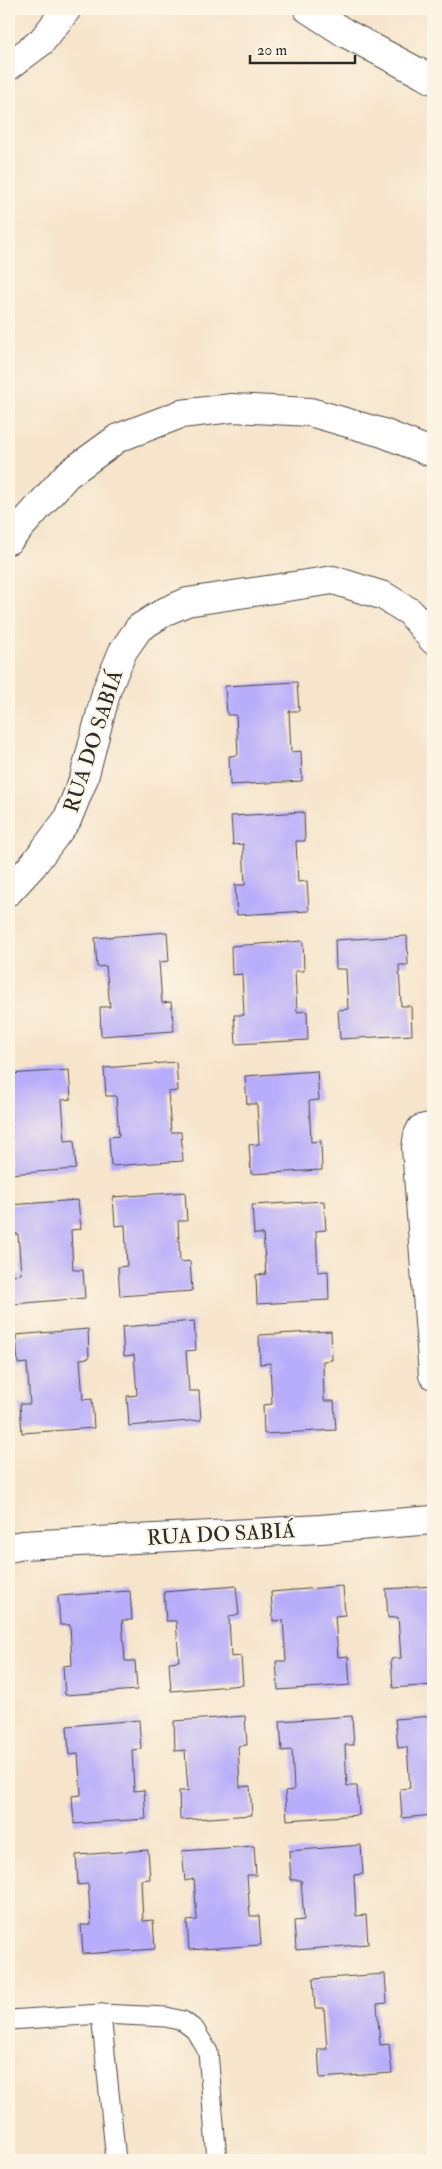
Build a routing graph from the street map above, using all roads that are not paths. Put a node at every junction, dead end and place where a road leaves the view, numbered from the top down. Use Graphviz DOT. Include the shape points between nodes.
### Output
graph roads {
  1 [pos="67,9"];
  2 [pos="308,9"];
  3 [pos="9,66"];
  4 [pos="433,80"];
  5 [pos="433,453"];
  6 [pos="9,540"];
  7 [pos="433,640"];
  8 [pos="9,891"];
  9 [pos="433,1126"];
  10 [pos="433,1376"];
  11 [pos="433,1520"];
  12 [pos="9,1548"];
  13 [pos="101,2014"];
  14 [pos="9,2020"];
  15 [pos="116,2160"];
  16 [pos="217,2160"];
  1 -- 3 [label="street" via="41,42"];
  2 -- 4 [label="street" via="345,33"];
  5 -- 6 [label="street" via="383,433 310,412 232,408 181,414 118,438 67,475"];
  7 -- 8 [label="street, RUA DO SABIÁ" via="410,612 384,596 333,580 187,602 166,611 139,628 123,651 107,689 84,778 67,820"];
  9 -- 10 [label="street" via="421,1129 416,1148"];
  11 -- 12 [label="street, RUA DO SABIÁ"];
  13 -- 14 [label="lane"];
  13 -- 15 [label="lane"];
  13 -- 16 [label="lane" via="166,2017 183,2021 195,2030 208,2052"];
}
